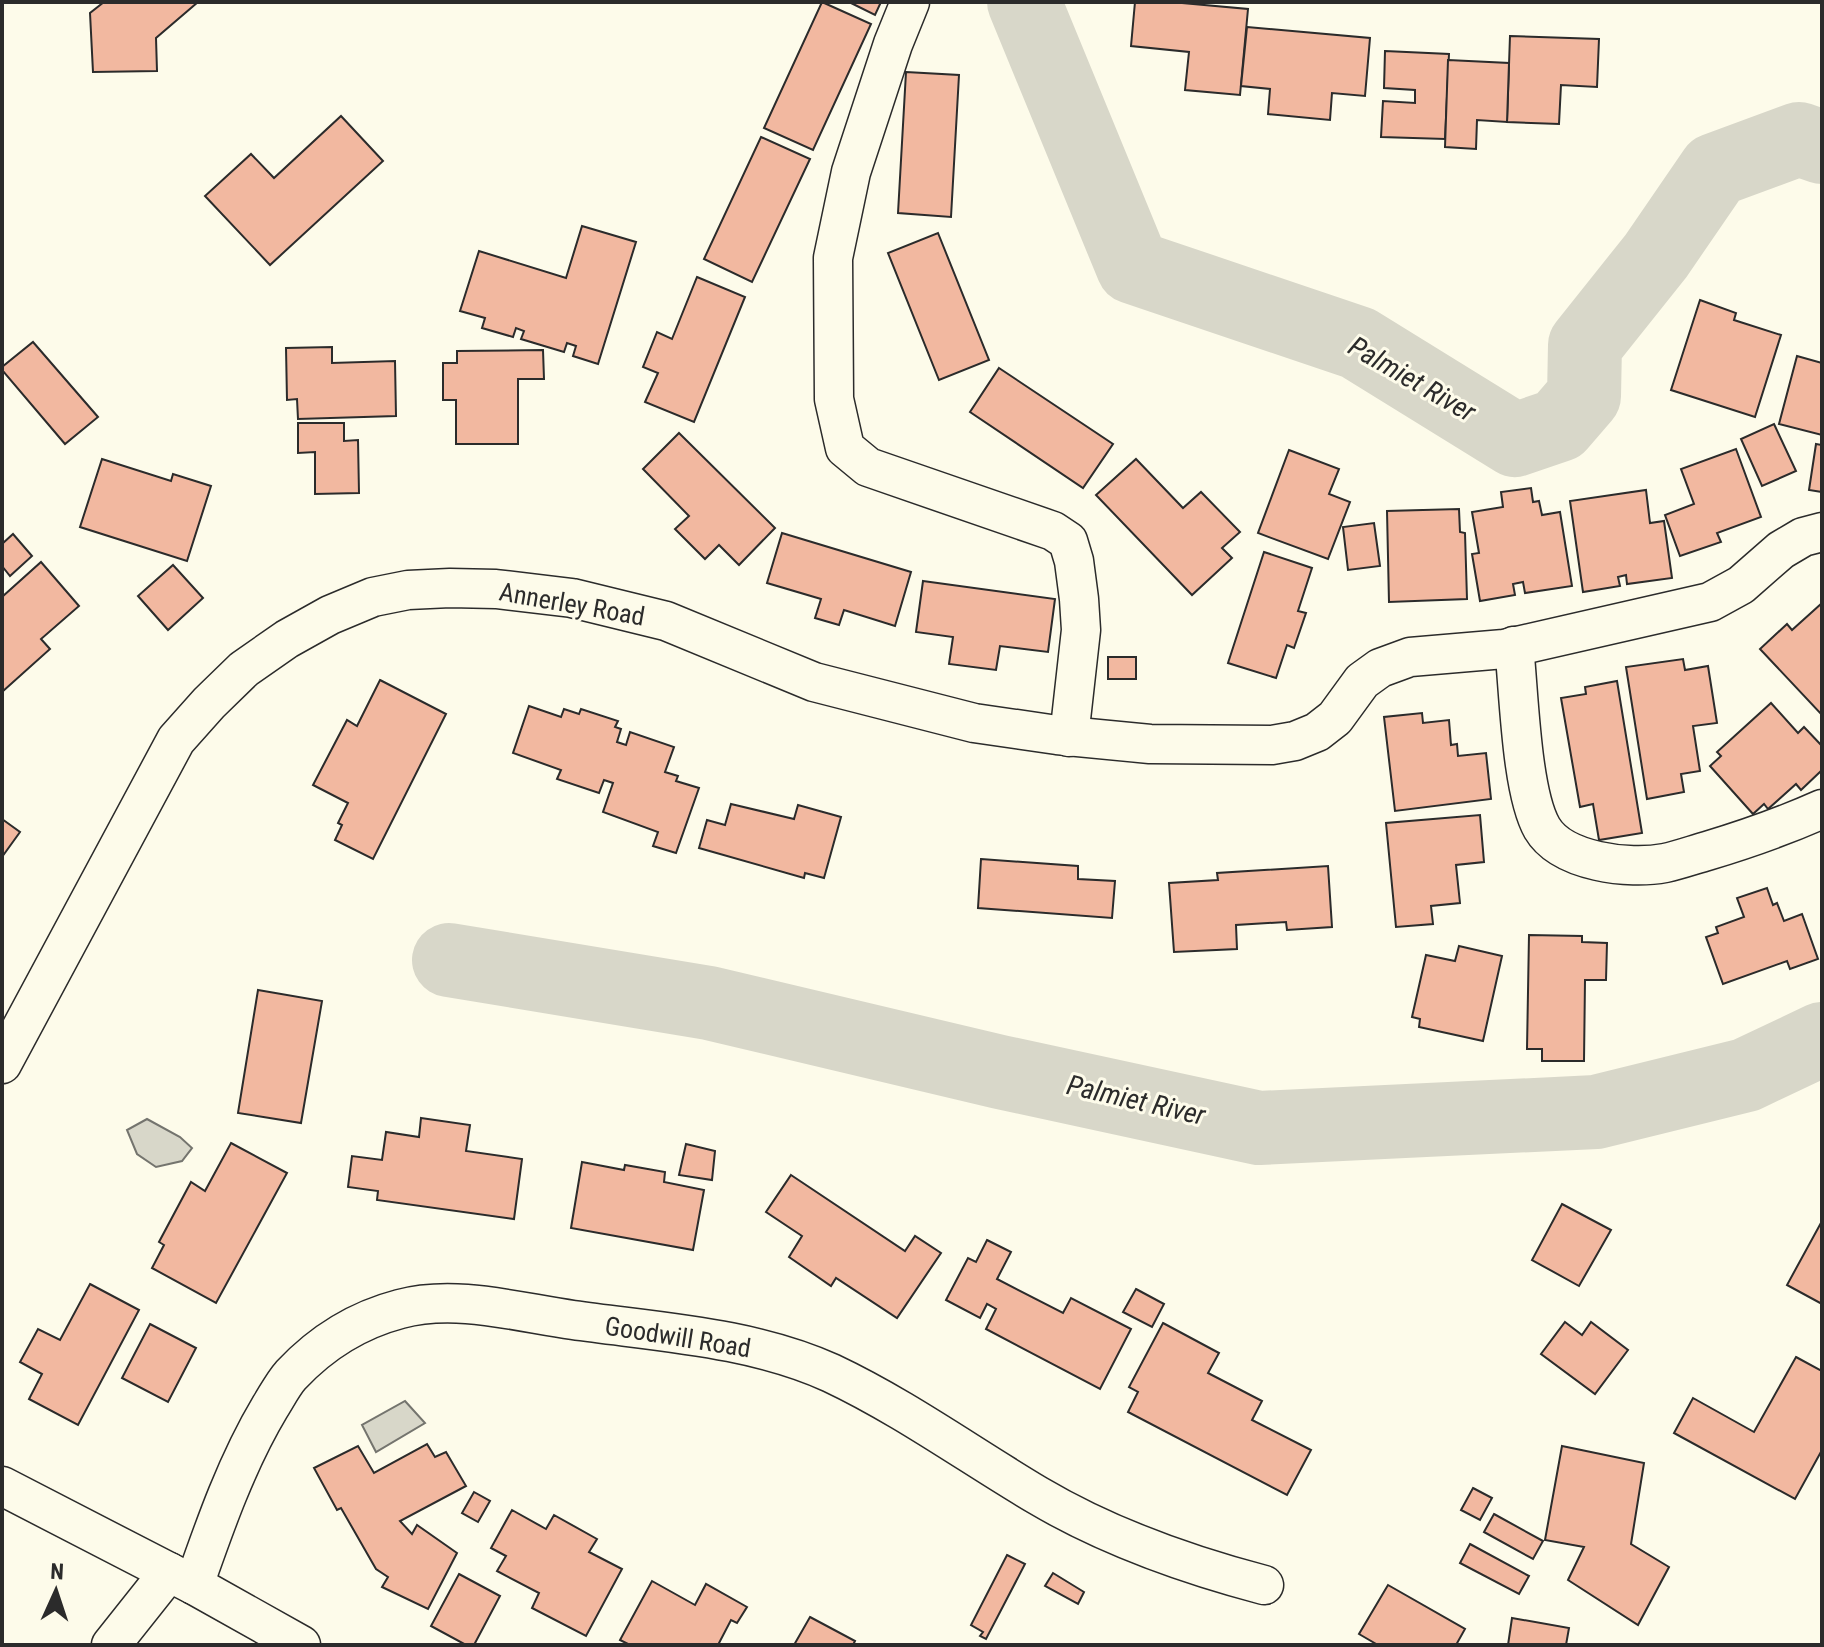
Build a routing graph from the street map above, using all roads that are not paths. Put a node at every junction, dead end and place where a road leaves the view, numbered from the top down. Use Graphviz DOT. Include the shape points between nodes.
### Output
graph roads {
  1 [pos="910,2"];
  2 [pos="1822,532"];
  3 [pos="1514,646"];
  4 [pos="1069,737"];
  5 [pos="1822,809"];
  6 [pos="2,1064"];
  7 [pos="2,1486"];
  8 [pos="181,1578"];
  9 [pos="1264,1585"];
  10 [pos="111,1645"];
  11 [pos="301,1645"];
  1 -- 4 [label="street" via="851,172 835,240 834,399 845,448 868,467 1053,531 1068,541 1081,630"];
  2 -- 3 [label="street, Annerley Road" via="1781,550 1741,585 1710,602"];
  3 -- 4 [label="street, Annerley Road" via="1410,657 1380,668 1362,681 1335,718 1295,741 1150,744"];
  3 -- 5 [label="street" via="1532,799 1556,846 1582,858 1664,864 1769,832"];
  4 -- 6 [label="street, Annerley Road" via="974,723 814,682 666,621 572,598 450,588 373,597 287,639 244,669 176,740"];
  7 -- 8 [label="street"];
  8 -- 9 [label="street, Goodwill Road" via="289,1377 322,1346 356,1325 402,1308 449,1303 726,1342 777,1354 829,1372 1040,1497 1127,1541"];
  8 -- 10 [label="street, Goodwill Road"];
  8 -- 11 [label="street"];
}
